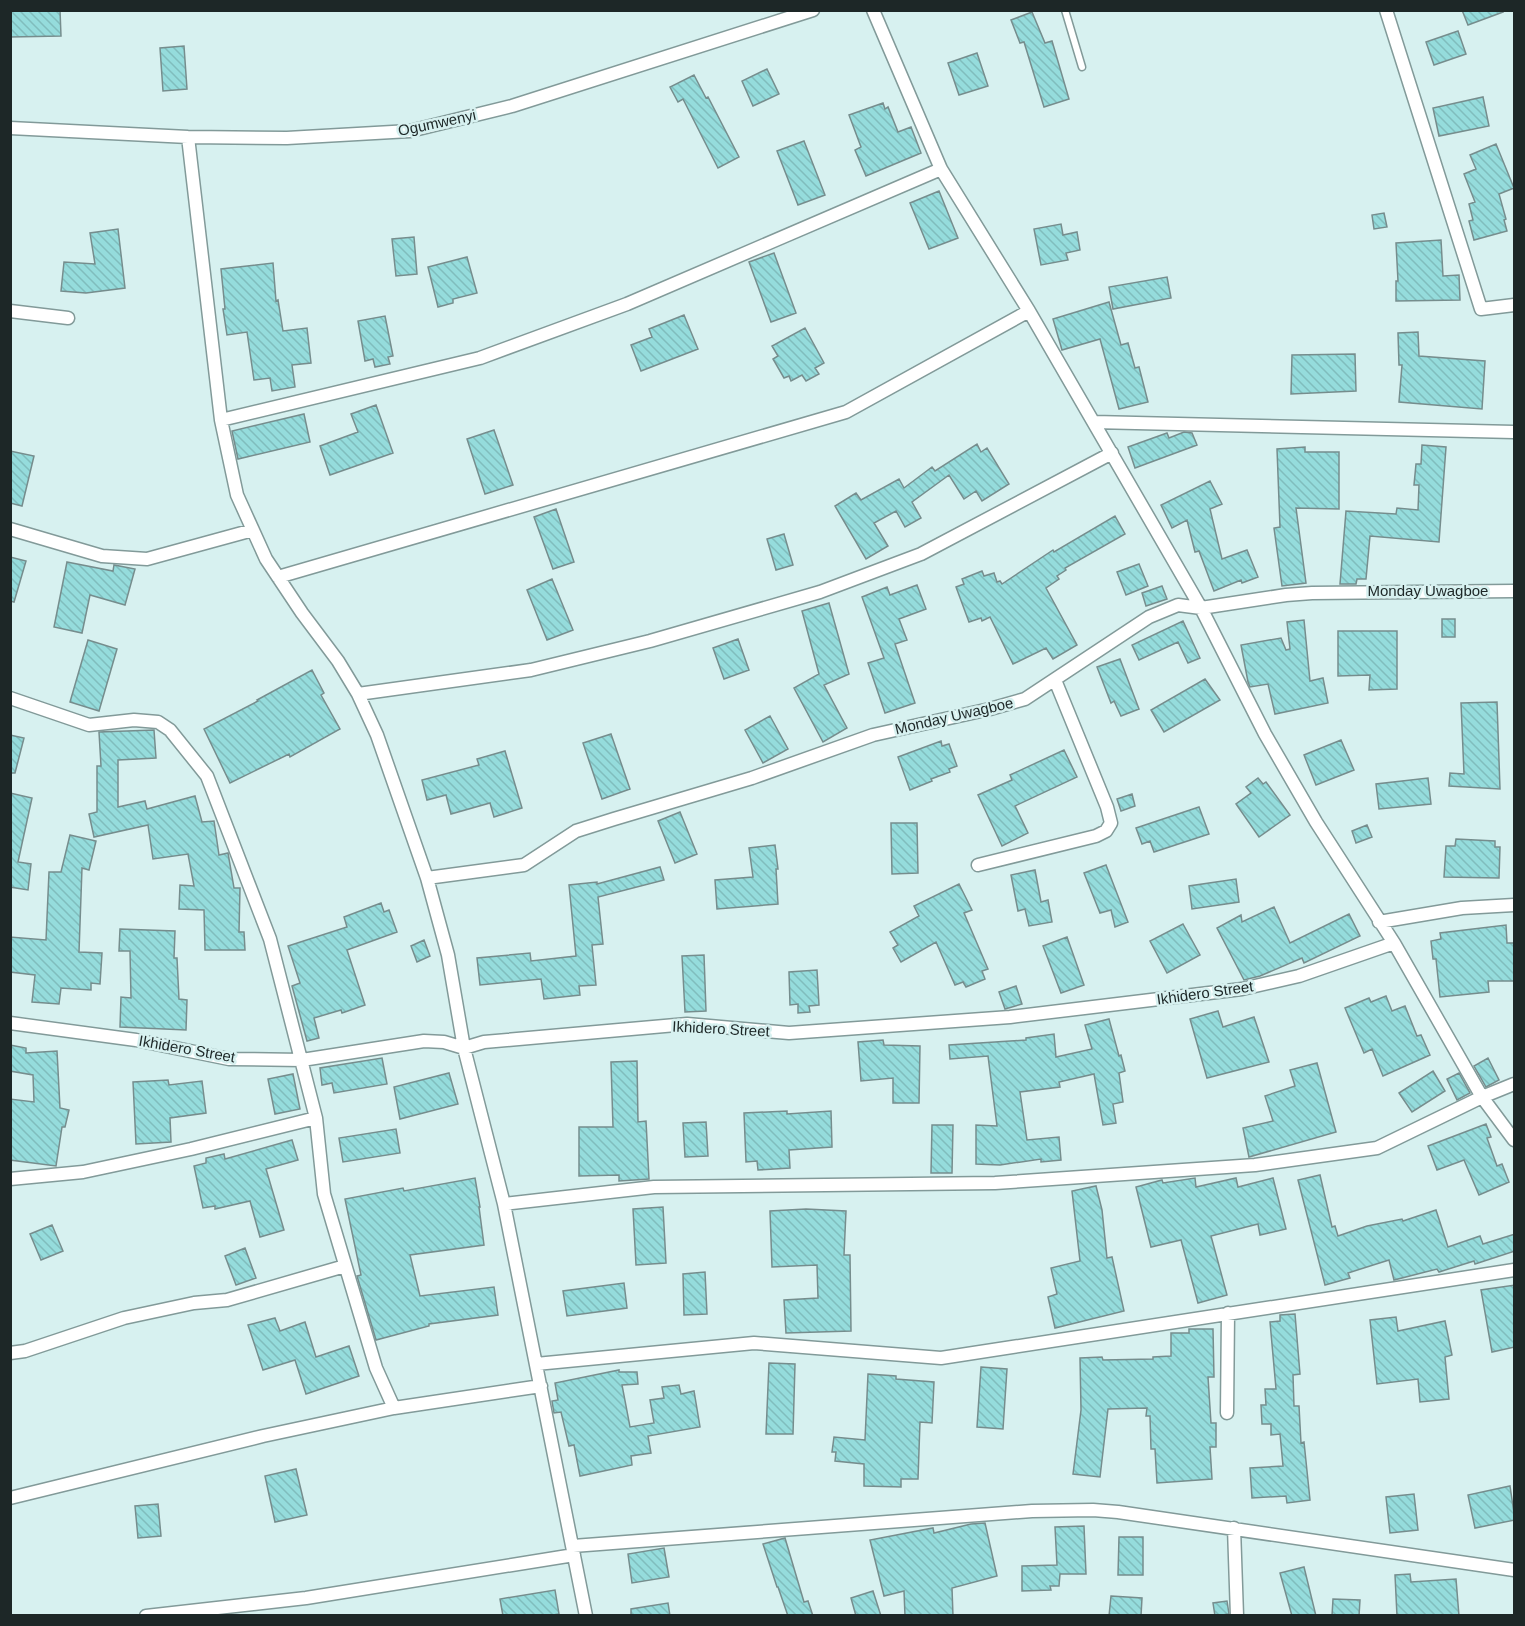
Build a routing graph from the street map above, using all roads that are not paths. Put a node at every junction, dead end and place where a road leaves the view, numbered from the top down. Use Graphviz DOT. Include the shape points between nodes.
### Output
graph roads {
  1 [pos="813,10"];
  2 [pos="873,10"];
  3 [pos="1065,10"];
  4 [pos="1386,10"];
  5 [pos="1082,67"];
  6 [pos="10,128"];
  7 [pos="189,137"];
  8 [pos="941,169"];
  9 [pos="1515,305"];
  10 [pos="10,311"];
  11 [pos="1029,312"];
  12 [pos="68,318"];
  13 [pos="220,420"];
  14 [pos="1094,422"];
  15 [pos="1515,432"];
  16 [pos="1112,453"];
  17 [pos="10,529"];
  18 [pos="253,530"];
  19 [pos="278,577"];
  20 [pos="1515,591"];
  21 [pos="1201,608"];
  22 [pos="1055,680"];
  23 [pos="358,694"];
  24 [pos="10,698"];
  25 [pos="978,865"];
  26 [pos="427,878"];
  27 [pos="1515,905"];
  28 [pos="1379,922"];
  29 [pos="1394,944"];
  30 [pos="10,1023"];
  31 [pos="464,1048"];
  32 [pos="302,1060"];
  33 [pos="1515,1084"];
  34 [pos="1482,1096"];
  35 [pos="316,1118"];
  36 [pos="1515,1140"];
  37 [pos="10,1179"];
  38 [pos="504,1204"];
  39 [pos="345,1266"];
  40 [pos="1515,1269"];
  41 [pos="1228,1313"];
  42 [pos="10,1353"];
  43 [pos="536,1364"];
  44 [pos="541,1386"];
  45 [pos="394,1408"];
  46 [pos="1227,1413"];
  47 [pos="10,1498"];
  48 [pos="1234,1528"];
  49 [pos="574,1550"];
  50 [pos="1515,1570"];
  51 [pos="146,1616"];
  52 [pos="586,1616"];
  53 [pos="1237,1616"];
  1 -- 7 [label="street, Ogumwenyi" via="512,106 410,131 287,138"];
  2 -- 8 [label="street"];
  3 -- 5 [label="lane"];
  4 -- 9 [label="street" via="1481,309"];
  6 -- 7 [label="street, Ogumwenyi"];
  7 -- 13 [label="street"];
  8 -- 11 [label="street"];
  8 -- 13 [label="street" via="627,304 480,358"];
  10 -- 12 [label="street"];
  11 -- 14 [label="street"];
  11 -- 19 [label="street" via="846,412"];
  13 -- 18 [label="street" via="237,495"];
  14 -- 15 [label="street"];
  14 -- 16 [label="street"];
  16 -- 21 [label="street"];
  16 -- 23 [label="street" via="921,554 820,592 650,642 531,670"];
  17 -- 18 [label="street" via="102,556 147,559"];
  18 -- 19 [label="street"];
  19 -- 23 [label="street"];
  20 -- 21 [label="street, Monday Uwagboe" via="1286,594"];
  21 -- 22 [label="street, Monday Uwagboe" via="1178,605 1149,617"];
  21 -- 28 [label="street" via="1265,734"];
  22 -- 25 [label="street" via="1112,823 1096,836"];
  22 -- 26 [label="street, Monday Uwagboe" via="1025,699 873,735 752,778 576,831 524,865"];
  23 -- 26 [label="street" via="377,735"];
  24 -- 32 [label="street" via="89,725 134,720 158,722 170,730 207,776 270,939"];
  26 -- 31 [label="street" via="447,955"];
  27 -- 28 [label="street" via="1462,908"];
  28 -- 29 [label="street"];
  29 -- 31 [label="street, Ikhidero Street" via="1299,976 1242,989 1010,1017 789,1033 687,1024 484,1042"];
  29 -- 34 [label="street"];
  30 -- 32 [label="street, Ikhidero Street" via="136,1040 229,1059"];
  31 -- 32 [label="street, Ikhidero Street" via="424,1041"];
  31 -- 38 [label="street"];
  32 -- 35 [label="street"];
  33 -- 34 [label="street"];
  34 -- 36 [label="street"];
  34 -- 38 [label="street" via="1377,1148 1255,1165 995,1183 654,1187"];
  35 -- 37 [label="street" via="82,1172"];
  35 -- 39 [label="street" via="324,1194"];
  38 -- 43 [label="street"];
  39 -- 42 [label="street" via="228,1300 124,1318"];
  39 -- 45 [label="street" via="376,1368"];
  40 -- 41 [label="street"];
  41 -- 43 [label="street" via="941,1358 754,1343"];
  41 -- 46 [label="street"];
  43 -- 44 [label="street"];
  44 -- 45 [label="street"];
  44 -- 49 [label="street"];
  45 -- 47 [label="street"];
  48 -- 49 [label="street" via="1118,1512 1032,1510"];
  48 -- 50 [label="street"];
  48 -- 53 [label="street"];
  49 -- 51 [label="street" via="306,1598"];
  49 -- 52 [label="street"];
}
